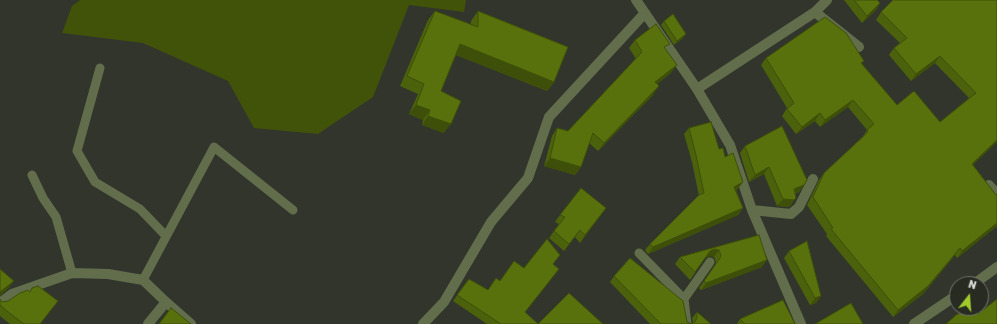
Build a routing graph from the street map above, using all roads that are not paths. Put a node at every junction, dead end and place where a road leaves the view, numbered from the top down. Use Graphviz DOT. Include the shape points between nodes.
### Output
graph roads {
  1 [pos="636,0"];
  2 [pos="827,0"];
  3 [pos="815,12"];
  4 [pos="645,13"];
  5 [pos="859,46"];
  6 [pos="100,68"];
  7 [pos="697,88"];
  8 [pos="32,175"];
  9 [pos="813,179"];
  10 [pos="989,185"];
  11 [pos="997,194"];
  12 [pos="293,210"];
  13 [pos="752,210"];
  14 [pos="166,236"];
  15 [pos="639,253"];
  16 [pos="710,262"];
  17 [pos="997,267"];
  18 [pos="72,273"];
  19 [pos="985,276"];
  20 [pos="143,280"];
  21 [pos="684,299"];
  22 [pos="949,300"];
  23 [pos="166,302"];
  24 [pos="0,303"];
  25 [pos="148,324"];
  26 [pos="191,324"];
  27 [pos="423,324"];
  28 [pos="687,324"];
  29 [pos="801,324"];
  30 [pos="914,324"];
  1 -- 4 [label="street"];
  2 -- 3 [label="street"];
  3 -- 5 [label="street"];
  3 -- 7 [label="street"];
  4 -- 7 [label="street"];
  4 -- 27 [label="street" via="549,117 528,178 491,222 444,302"];
  6 -- 14 [label="lane" via="76,151 95,182 140,209"];
  7 -- 13 [label="street" via="730,145"];
  8 -- 18 [label="lane" via="42,198 56,217"];
  9 -- 13 [label="street" via="799,207 791,214"];
  10 -- 11 [label="street"];
  12 -- 14 [label="lane" via="214,147"];
  13 -- 29 [label="street"];
  14 -- 20 [label="lane"];
  15 -- 21 [label="lane"];
  16 -- 21 [label="lane"];
  17 -- 19 [label="street"];
  18 -- 20 [label="street" via="108,274"];
  18 -- 24 [label="street" via="12,294"];
  20 -- 23 [label="street"];
  21 -- 28 [label="lane"];
  22 -- 30 [label="street"];
  23 -- 25 [label="street"];
  23 -- 26 [label="street"];
}
